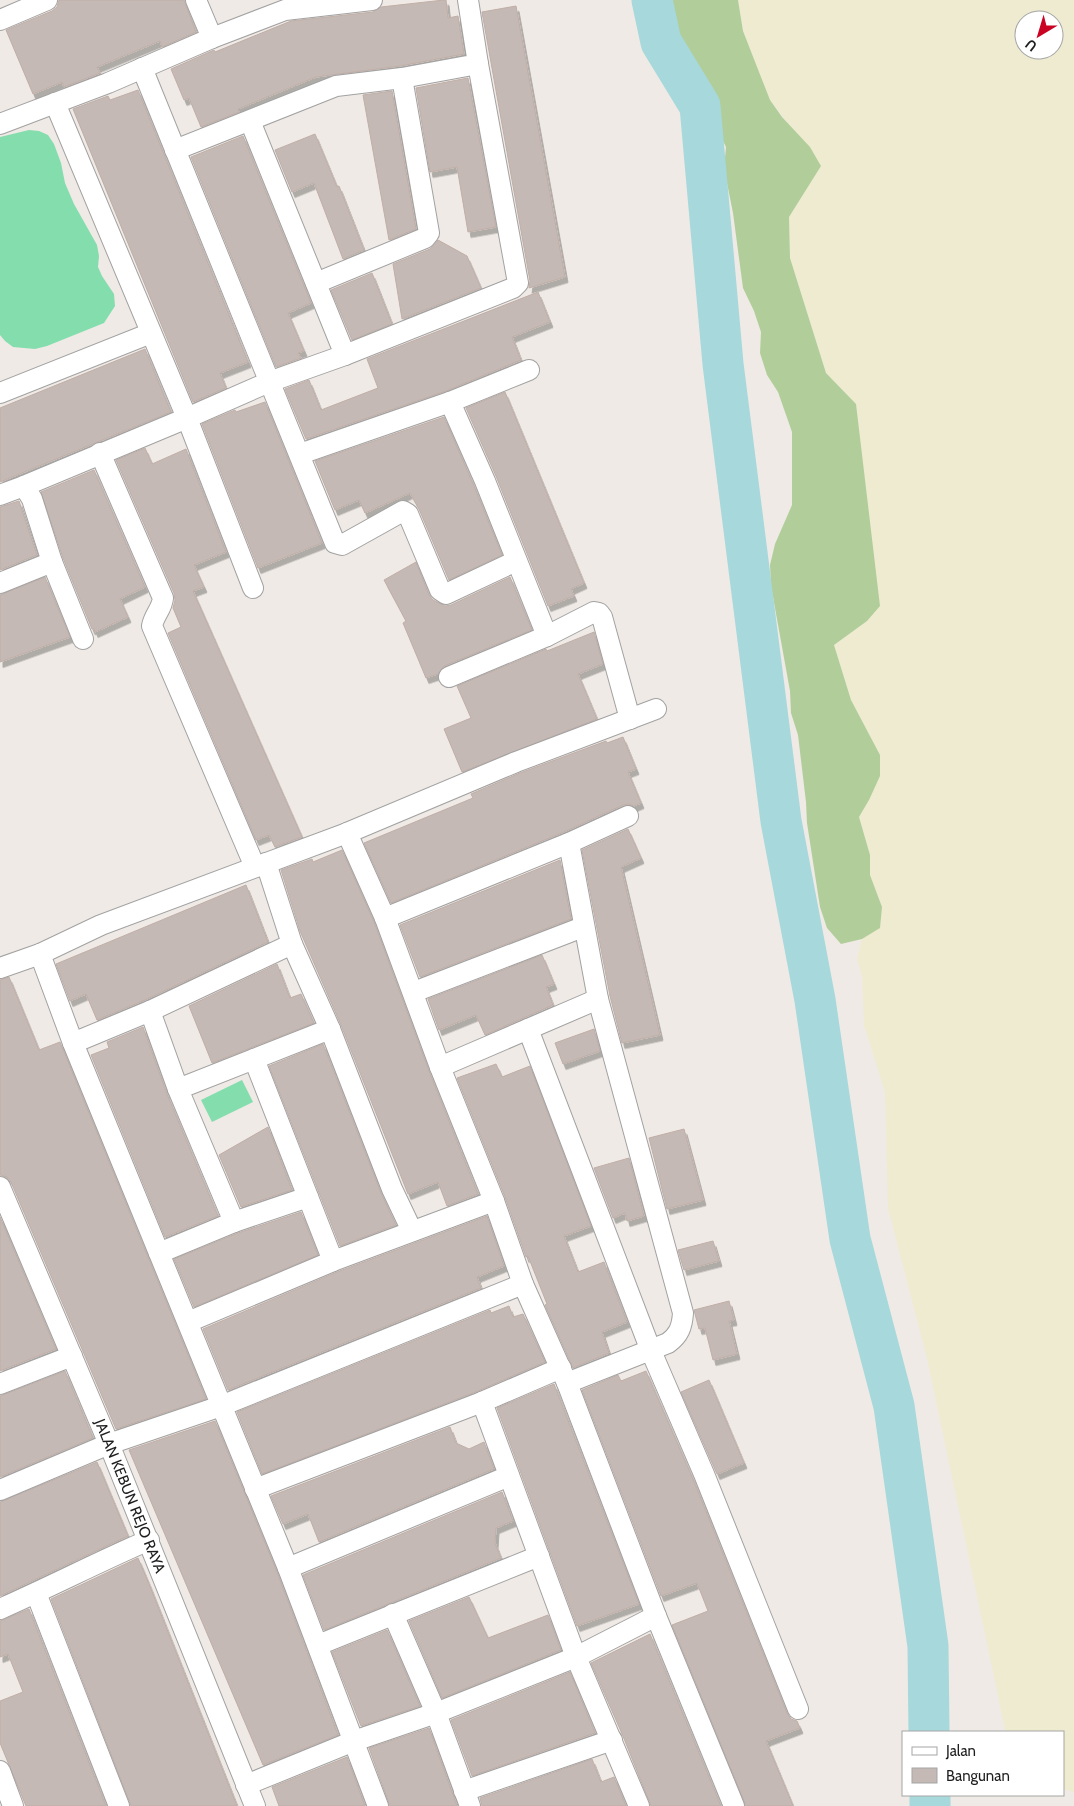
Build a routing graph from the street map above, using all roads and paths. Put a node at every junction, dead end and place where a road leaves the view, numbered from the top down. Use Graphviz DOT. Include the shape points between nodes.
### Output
graph roads {
  1 [pos="47,0"];
  2 [pos="196,0"];
  3 [pos="372,0"];
  4 [pos="468,0"];
  5 [pos="0,20"];
  6 [pos="212,38"];
  7 [pos="478,64"];
  8 [pos="142,68"];
  9 [pos="402,78"];
  10 [pos="56,103"];
  11 [pos="250,121"];
  12 [pos="0,124"];
  13 [pos="175,150"];
  14 [pos="316,283"];
  15 [pos="151,333"];
  16 [pos="345,355"];
  17 [pos="529,370"];
  18 [pos="269,382"];
  19 [pos="0,393"];
  20 [pos="450,402"];
  21 [pos="187,418"];
  22 [pos="100,453"];
  23 [pos="300,454"];
  24 [pos="24,486"];
  25 [pos="0,495"];
  26 [pos="516,560"];
  27 [pos="52,562"];
  28 [pos="0,583"];
  29 [pos="252,588"];
  30 [pos="547,636"];
  31 [pos="83,639"];
  32 [pos="449,678"];
  33 [pos="656,709"];
  34 [pos="630,719"];
  35 [pos="628,816"];
  36 [pos="347,833"];
  37 [pos="569,843"];
  38 [pos="260,866"];
  39 [pos="385,918"];
  40 [pos="583,927"];
  41 [pos="292,944"];
  42 [pos="40,954"];
  43 [pos="0,968"];
  44 [pos="414,992"];
  45 [pos="598,999"];
  46 [pos="150,1012"];
  47 [pos="330,1029"];
  48 [pos="528,1029"];
  49 [pos="73,1042"];
  50 [pos="254,1060"];
  51 [pos="440,1067"];
  52 [pos="178,1088"];
  53 [pos="0,1187"];
  54 [pos="308,1196"];
  55 [pos="494,1201"];
  56 [pos="234,1222"];
  57 [pos="412,1231"];
  58 [pos="160,1253"];
  59 [pos="333,1261"];
  60 [pos="523,1284"];
  61 [pos="188,1322"];
  62 [pos="651,1351"];
  63 [pos="72,1356"];
  64 [pos="564,1376"];
  65 [pos="0,1384"];
  66 [pos="482,1402"];
  67 [pos="221,1406"];
  68 [pos="109,1444"];
  69 [pos="509,1476"];
  70 [pos="255,1489"];
  71 [pos="0,1490"];
  72 [pos="149,1540"];
  73 [pos="538,1556"];
  74 [pos="288,1568"];
  75 [pos="36,1593"];
  76 [pos="0,1609"];
  77 [pos="392,1614"];
  78 [pos="656,1616"];
  79 [pos="318,1645"];
  80 [pos="576,1657"];
  81 [pos="798,1709"];
  82 [pos="436,1713"];
  83 [pos="612,1740"];
  84 [pos="354,1741"];
  85 [pos="0,1771"];
  86 [pos="246,1785"];
  87 [pos="467,1799"];
  88 [pos="13,1806"];
  89 [pos="119,1806"];
  90 [pos="255,1806"];
  91 [pos="378,1806"];
  92 [pos="639,1806"];
  93 [pos="734,1806"];
  1 -- 5 [label="street"];
  2 -- 6 [label="street"];
  3 -- 6 [label="street" via="285,10"];
  4 -- 7 [label="street"];
  6 -- 8 [label="street"];
  7 -- 9 [label="street"];
  7 -- 16 [label="street" via="518,283 513,288"];
  8 -- 10 [label="street"];
  8 -- 13 [label="street"];
  9 -- 11 [label="street" via="336,86"];
  9 -- 14 [label="street" via="430,233 425,238"];
  10 -- 12 [label="street"];
  10 -- 15 [label="street"];
  11 -- 13 [label="street"];
  11 -- 14 [label="street"];
  13 -- 18 [label="street"];
  14 -- 16 [label="street"];
  15 -- 19 [label="street"];
  15 -- 21 [label="street"];
  16 -- 18 [label="street"];
  17 -- 20 [label="street"];
  18 -- 21 [label="street"];
  18 -- 23 [label="street"];
  20 -- 23 [label="street"];
  20 -- 26 [label="street"];
  21 -- 22 [label="street"];
  21 -- 29 [label="street"];
  22 -- 24 [label="street"];
  22 -- 38 [label="street" via="162,598 162,606 153,617 152,626"];
  23 -- 26 [label="street" via="335,543 342,545 405,512 440,590 446,594"];
  24 -- 25 [label="street"];
  24 -- 27 [label="street" via="32,499"];
  26 -- 30 [label="street"];
  27 -- 28 [label="street"];
  27 -- 31 [label="street"];
  30 -- 32 [label="street"];
  30 -- 34 [label="street" via="594,612 599,613"];
  33 -- 34 [label="street"];
  34 -- 36 [label="street" via="516,762"];
  35 -- 37 [label="street"];
  36 -- 38 [label="street"];
  36 -- 39 [label="street"];
  37 -- 39 [label="street"];
  37 -- 40 [label="street"];
  38 -- 41 [label="street"];
  38 -- 42 [label="street" via="101,925"];
  39 -- 44 [label="street"];
  40 -- 44 [label="street"];
  40 -- 45 [label="street"];
  41 -- 46 [label="street"];
  41 -- 47 [label="street"];
  42 -- 43 [label="street"];
  42 -- 49 [label="street"];
  44 -- 51 [label="street"];
  45 -- 48 [label="street"];
  45 -- 62 [label="street" via="683,1313 683,1323 677,1336"];
  46 -- 49 [label="street"];
  46 -- 52 [label="street"];
  47 -- 50 [label="street"];
  47 -- 57 [label="street" via="392,1189"];
  48 -- 51 [label="street"];
  48 -- 62 [label="street"];
  49 -- 58 [label="street"];
  50 -- 52 [label="street"];
  50 -- 54 [label="street"];
  51 -- 55 [label="street"];
  52 -- 56 [label="street"];
  53 -- 63 [label="street, JALAN KEBUN REJO RAYA"];
  54 -- 56 [label="street"];
  54 -- 59 [label="street"];
  55 -- 57 [label="street"];
  55 -- 60 [label="street"];
  56 -- 58 [label="street"];
  57 -- 59 [label="street"];
  58 -- 61 [label="street"];
  59 -- 61 [label="street"];
  60 -- 64 [label="street"];
  60 -- 67 [label="street"];
  61 -- 67 [label="street"];
  62 -- 64 [label="street"];
  62 -- 81 [label="street"];
  63 -- 65 [label="street"];
  63 -- 68 [label="street, JALAN KEBUN REJO RAYA"];
  64 -- 66 [label="street"];
  64 -- 78 [label="street"];
  66 -- 69 [label="street"];
  66 -- 70 [label="street"];
  67 -- 68 [label="street"];
  67 -- 70 [label="street"];
  68 -- 71 [label="street"];
  68 -- 72 [label="street, JALAN KEBUN REJO RAYA"];
  69 -- 73 [label="street"];
  69 -- 74 [label="street"];
  70 -- 74 [label="street"];
  72 -- 75 [label="street"];
  72 -- 86 [label="street, JALAN KEBUN REJO RAYA"];
  73 -- 77 [label="street"];
  73 -- 80 [label="street"];
  74 -- 79 [label="street"];
  75 -- 76 [label="street"];
  75 -- 89 [label="street"];
  77 -- 79 [label="street"];
  77 -- 82 [label="street"];
  78 -- 80 [label="street"];
  78 -- 93 [label="street"];
  79 -- 84 [label="street"];
  80 -- 82 [label="street"];
  80 -- 83 [label="street"];
  82 -- 84 [label="street"];
  82 -- 87 [label="street"];
  83 -- 87 [label="street"];
  83 -- 92 [label="street"];
  84 -- 86 [label="street"];
  84 -- 91 [label="street"];
  85 -- 88 [label="street"];
  86 -- 90 [label="street, JALAN KEBUN REJO RAYA"];
}
